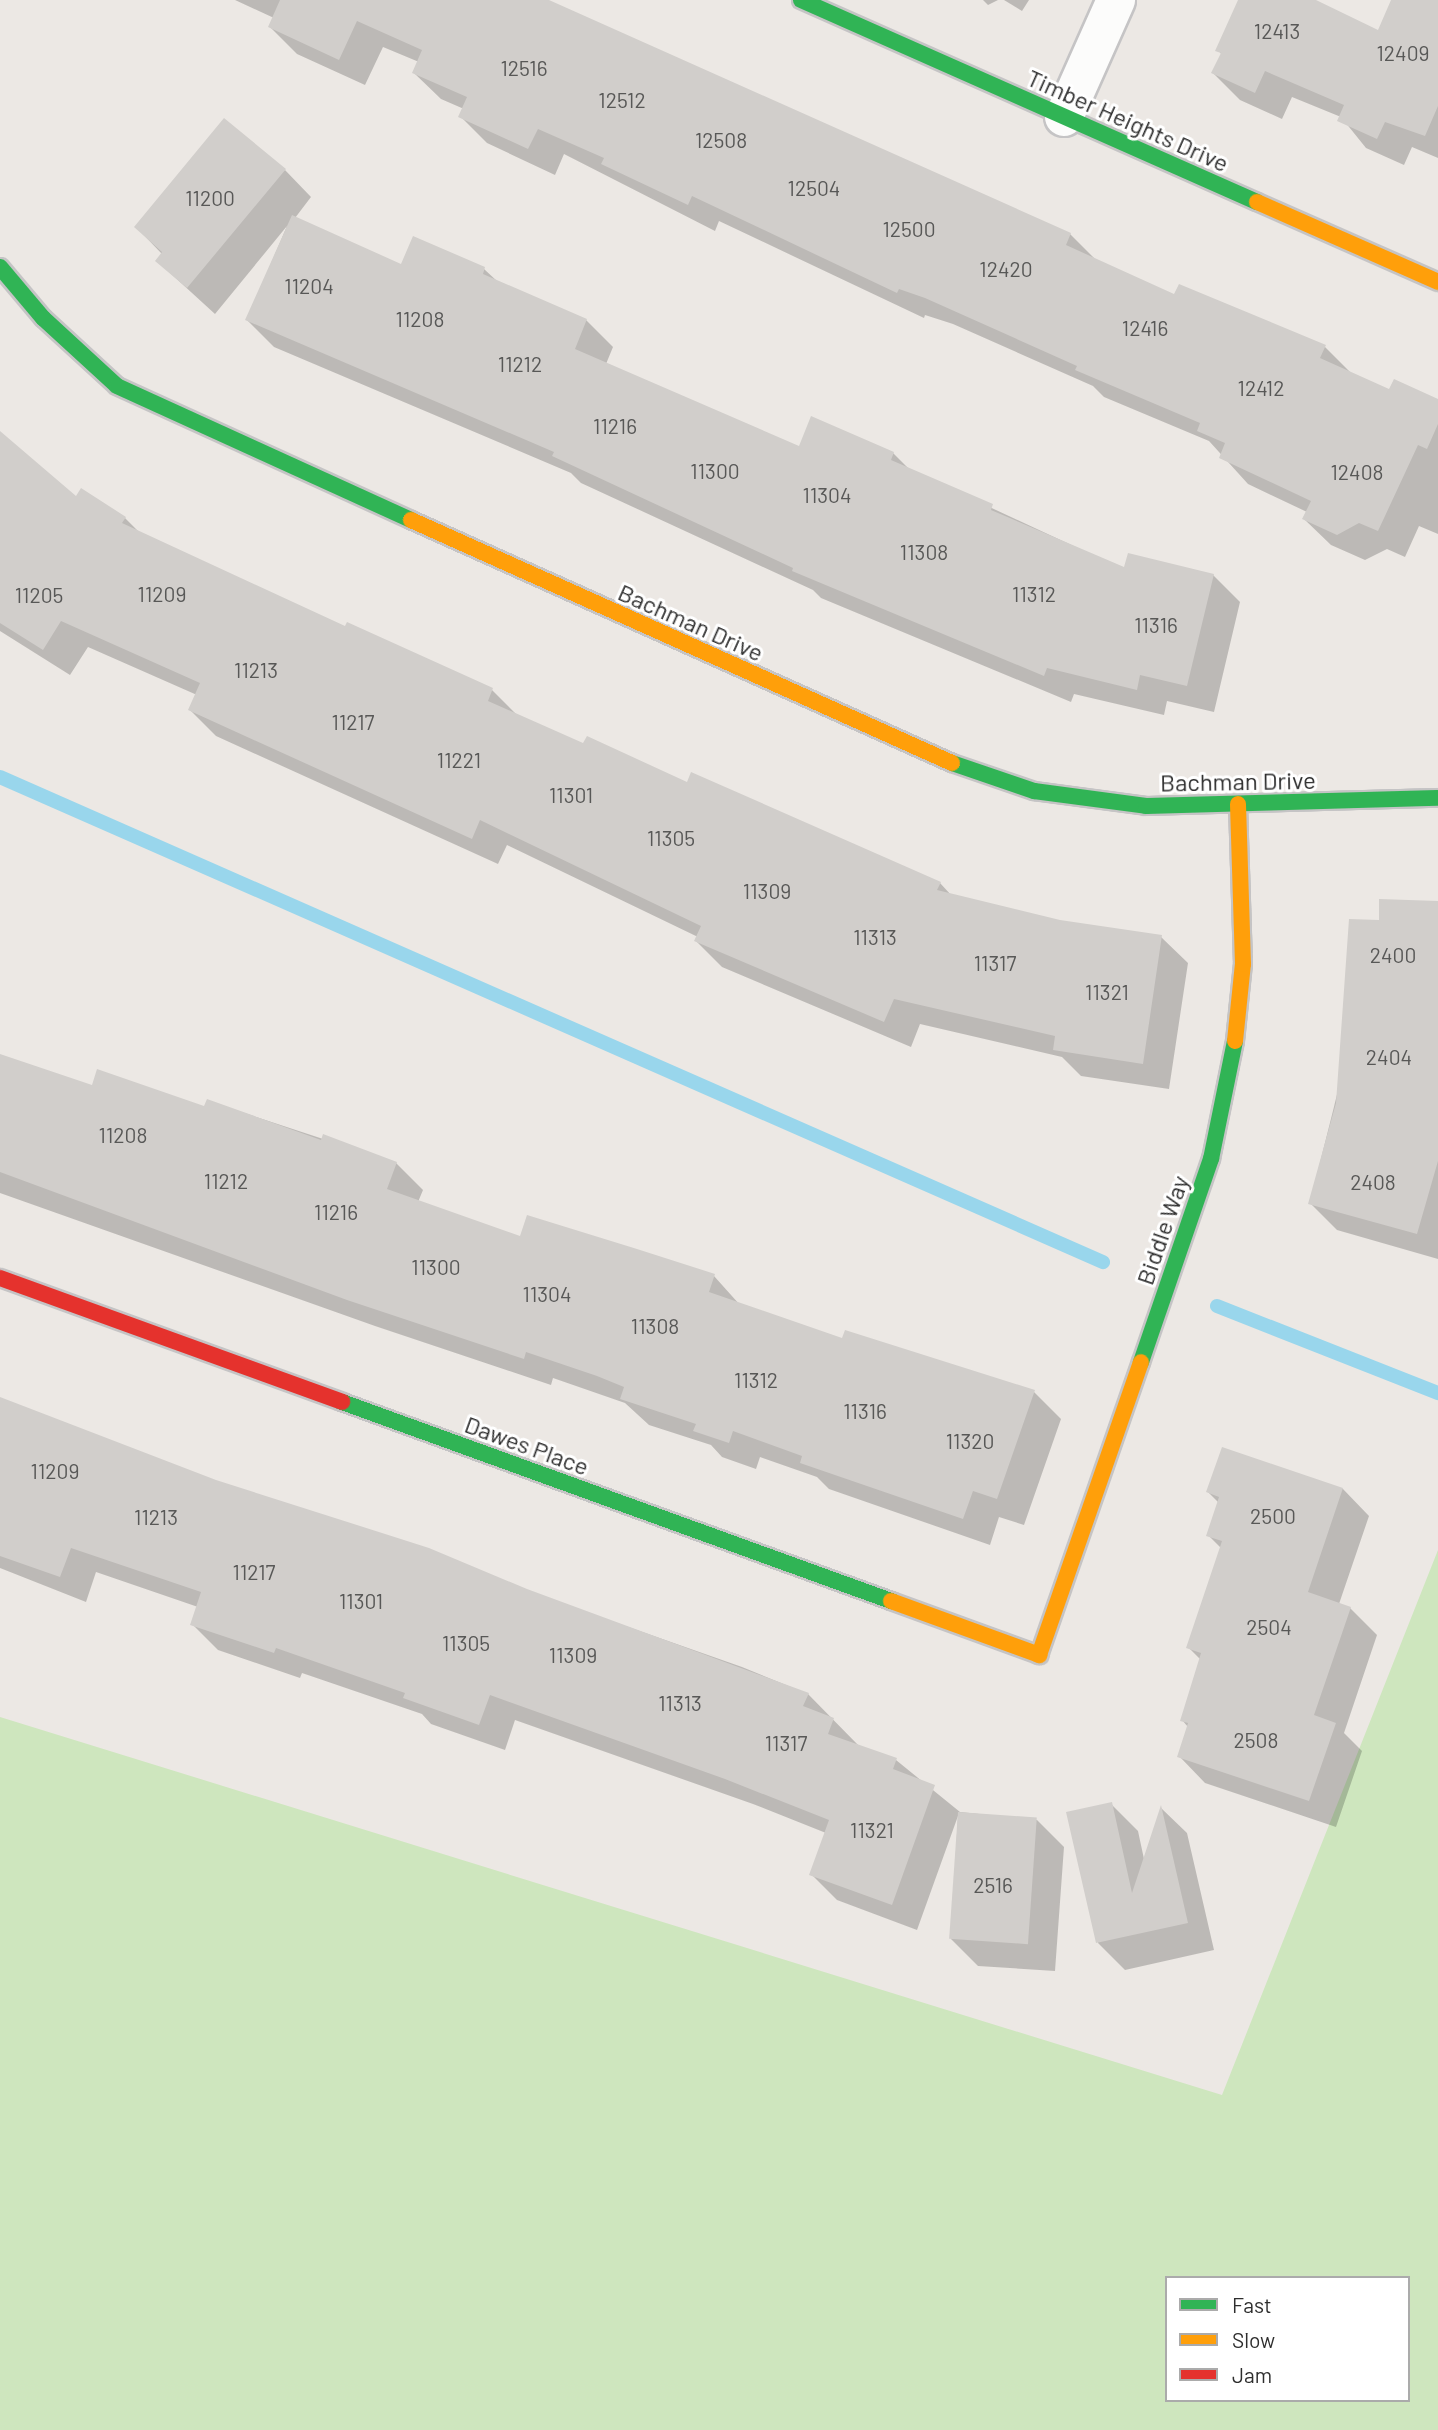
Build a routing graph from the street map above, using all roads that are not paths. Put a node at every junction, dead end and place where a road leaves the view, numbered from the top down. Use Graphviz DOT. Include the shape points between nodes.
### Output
graph roads {
  1 [pos="801,0"];
  2 [pos="1116,0"];
  3 [pos="1063,117"];
  4 [pos="0,267"];
  5 [pos="1438,282"];
  6 [pos="1438,798"];
  7 [pos="1238,804"];
  8 [pos="0,1278"];
  9 [pos="1039,1655"];
  1 -- 3 [label="street, Timber Heights Drive"];
  2 -- 3 [label="street"];
  3 -- 5 [label="street, Timber Heights Drive"];
  4 -- 7 [label="street, Bachman Drive" via="43,318 117,386 923,752 1034,791 1146,806"];
  6 -- 7 [label="street, Bachman Drive"];
  7 -- 9 [label="street, Biddle Way" via="1243,964 1234,1055 1211,1159"];
  8 -- 9 [label="street, Dawes Place"];
}
